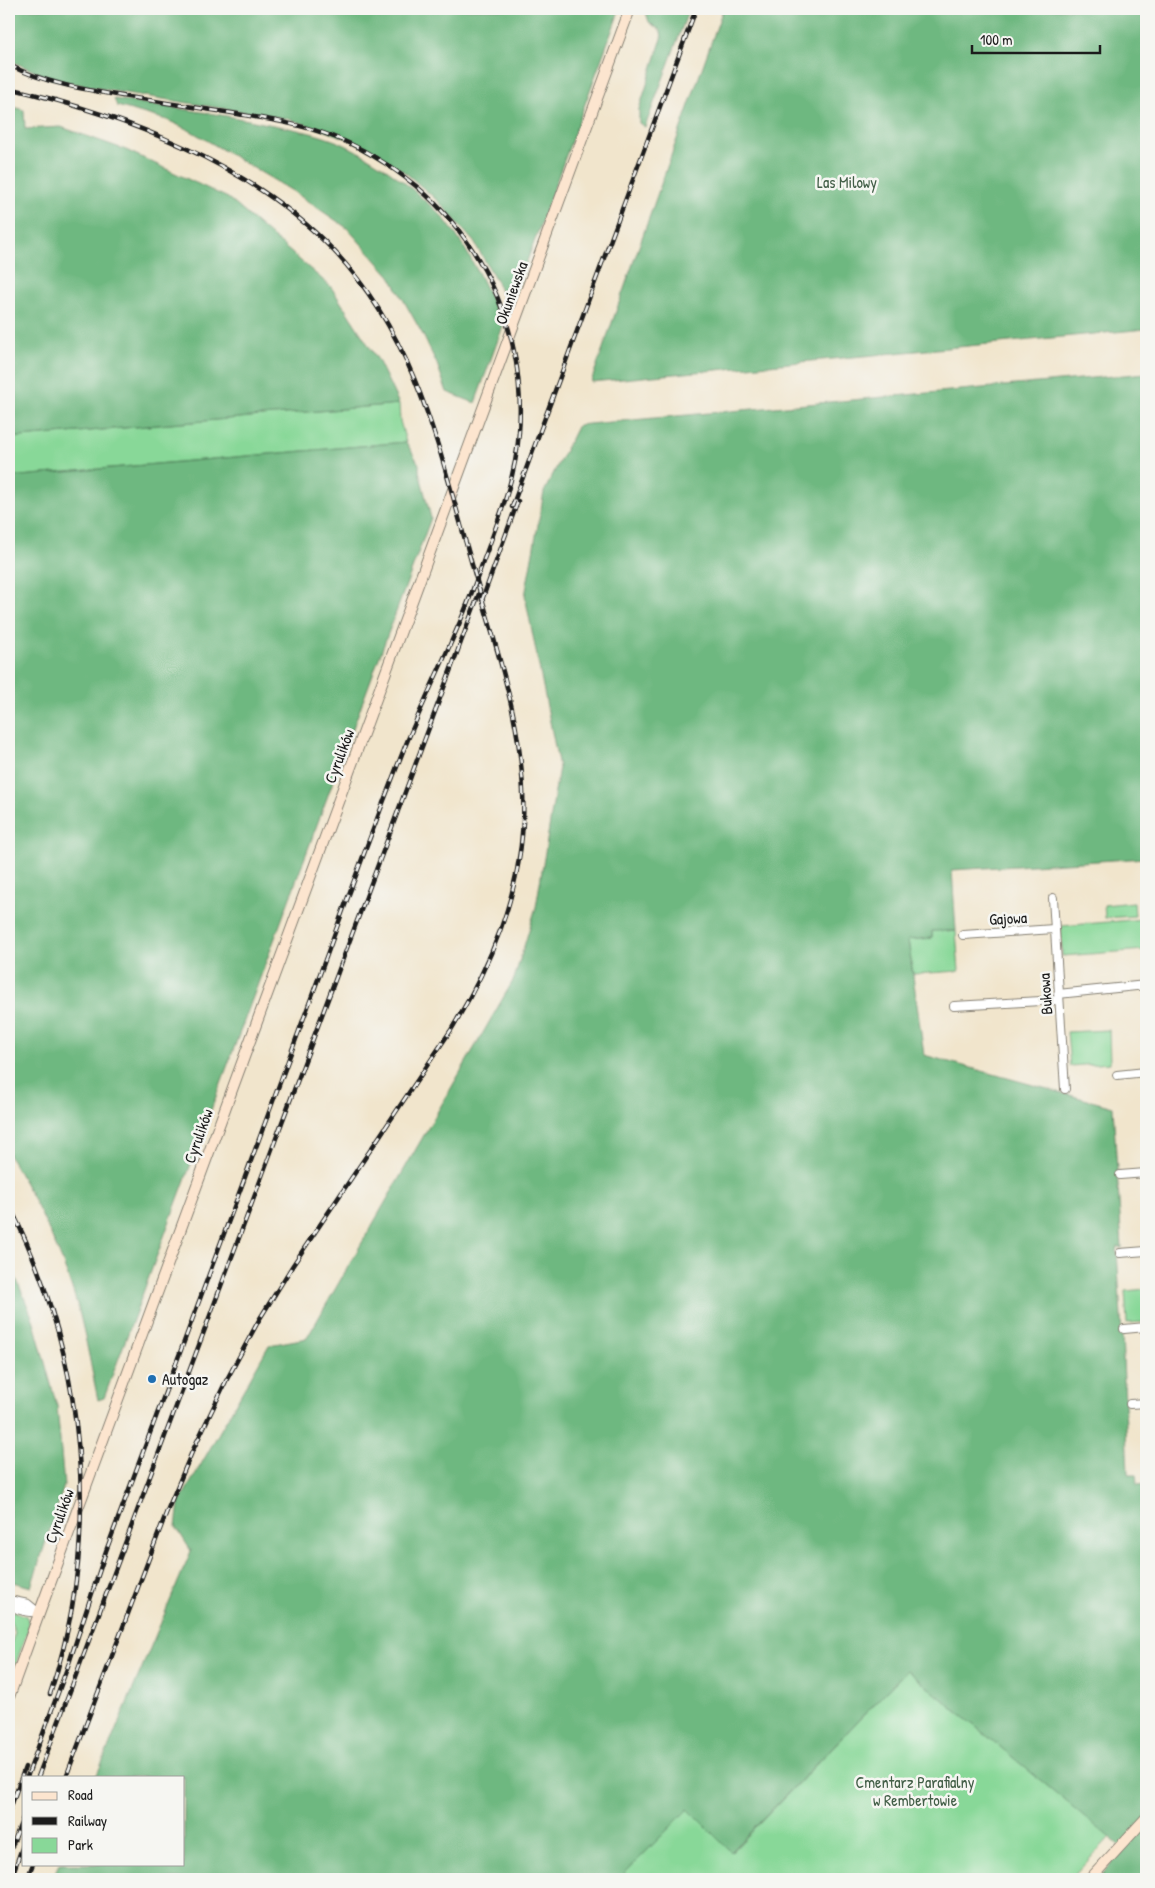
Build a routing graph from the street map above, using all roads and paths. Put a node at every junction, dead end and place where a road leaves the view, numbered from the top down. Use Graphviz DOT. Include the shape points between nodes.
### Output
graph roads {
  1 [pos="630,9"];
  2 [pos="419,587"];
  3 [pos="1053,898"];
  4 [pos="1054,930"];
  5 [pos="963,935"];
  6 [pos="1146,985"];
  7 [pos="1058,997"];
  8 [pos="954,1006"];
  9 [pos="1146,1072"];
  10 [pos="1117,1075"];
  11 [pos="1065,1089"];
  12 [pos="1146,1173"];
  13 [pos="1120,1175"];
  14 [pos="1146,1251"];
  15 [pos="1120,1253"];
  16 [pos="1146,1327"];
  17 [pos="1124,1329"];
  18 [pos="1146,1403"];
  19 [pos="1130,1404"];
  20 [pos="9,1600"];
  21 [pos="9,1604"];
  22 [pos="39,1612"];
  23 [pos="9,1697"];
  24 [pos="1146,1818"];
  25 [pos="1090,1879"];
  1 -- 2 [label="main road, Okuniewska"];
  2 -- 22 [label="main road, Cyrulików"];
  3 -- 4 [label="street, Bukowa"];
  4 -- 5 [label="street, Gajowa"];
  4 -- 7 [label="street, Bukowa"];
  6 -- 7 [label="street"];
  7 -- 8 [label="street"];
  7 -- 11 [label="street, Bukowa"];
  9 -- 10 [label="street"];
  12 -- 13 [label="street"];
  14 -- 15 [label="street"];
  16 -- 17 [label="street"];
  18 -- 19 [label="street"];
  20 -- 22 [label="street" via="28,1604"];
  21 -- 22 [label="street" via="26,1612"];
  22 -- 23 [label="main road, Cyrulików"];
  24 -- 25 [label="main road"];
}
